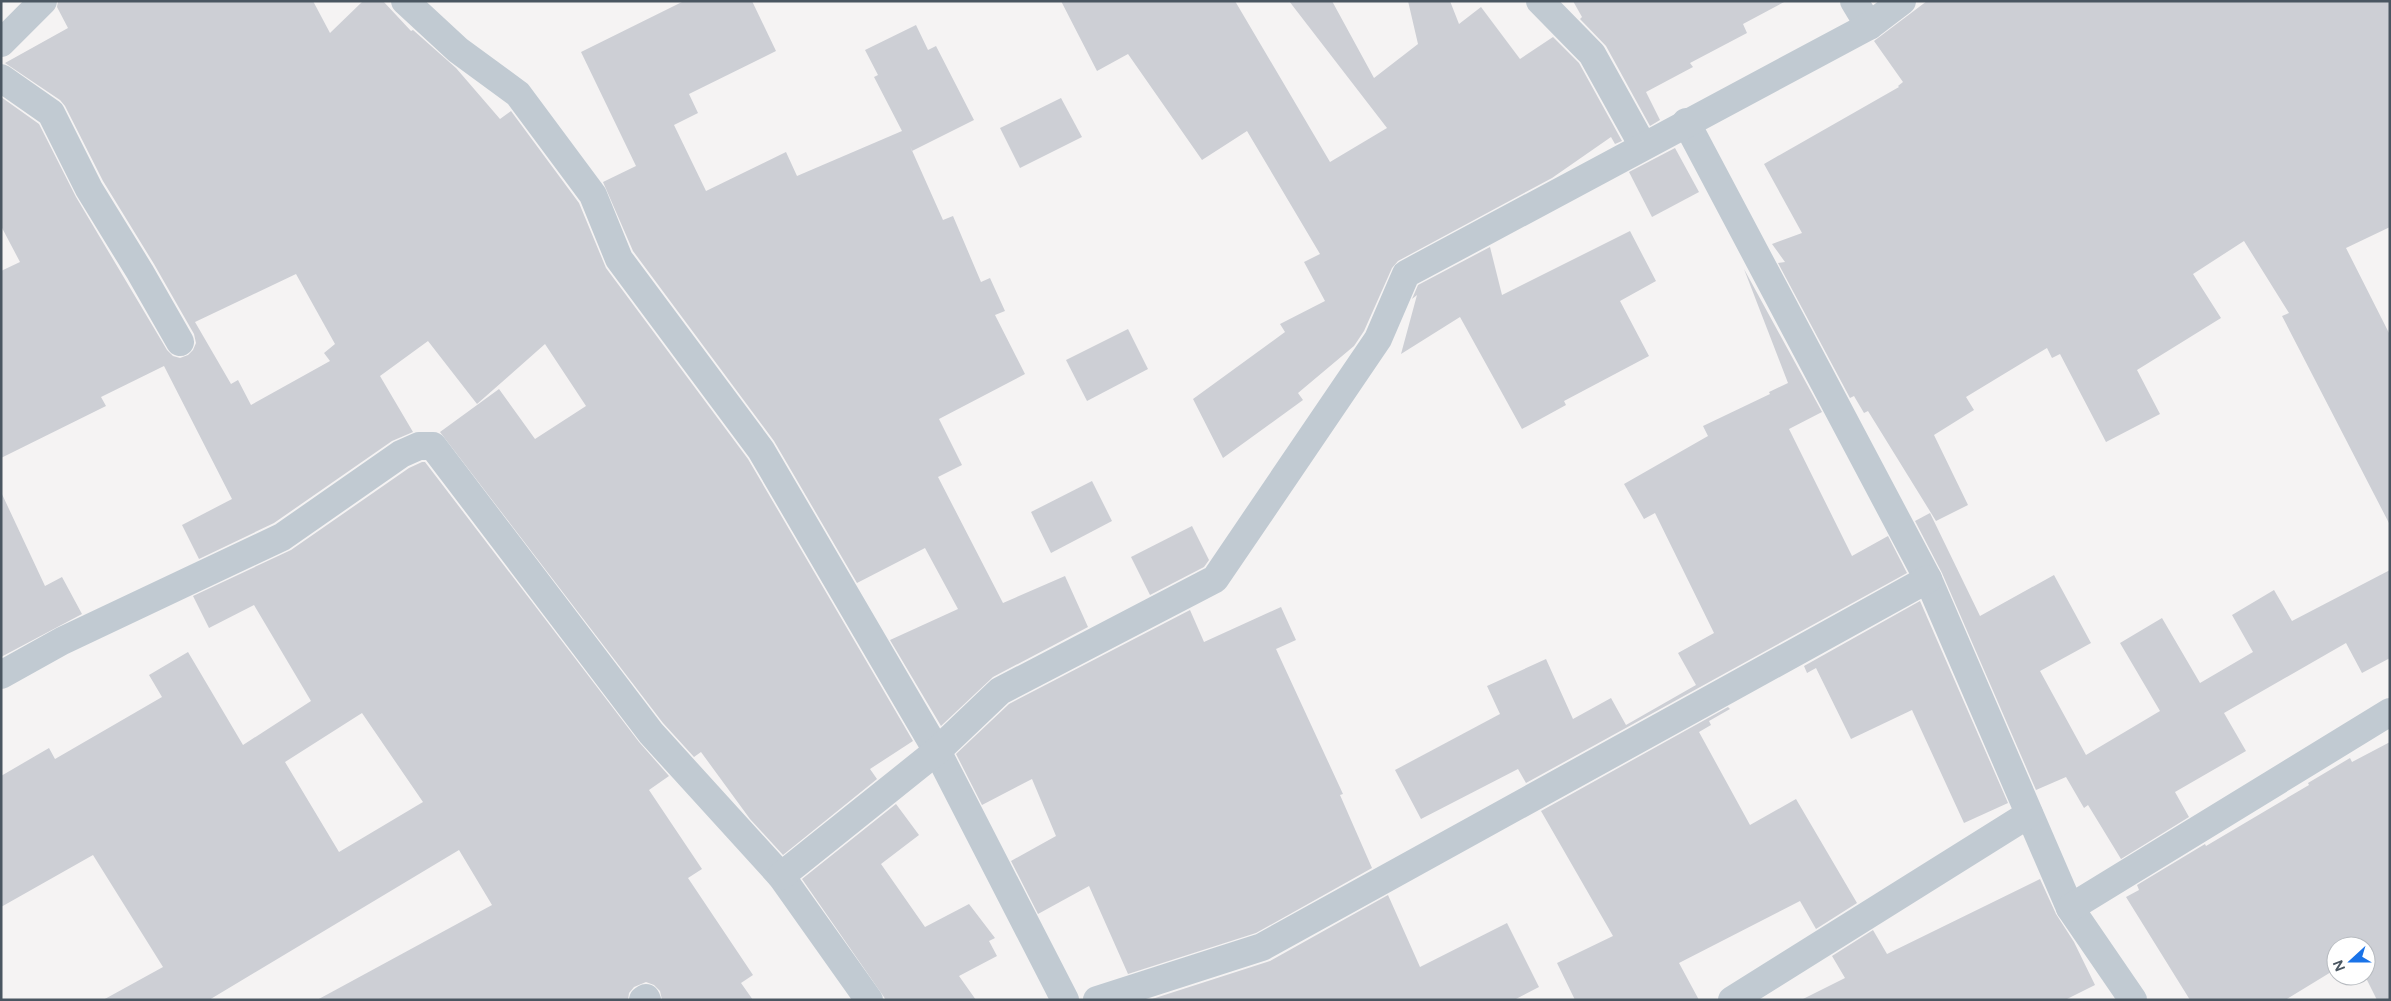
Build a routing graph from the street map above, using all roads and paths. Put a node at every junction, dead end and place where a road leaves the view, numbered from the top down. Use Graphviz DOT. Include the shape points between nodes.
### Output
graph roads {
  1 [pos="43,1"];
  2 [pos="405,1"];
  3 [pos="1540,1"];
  4 [pos="1854,1"];
  5 [pos="1902,1"];
  6 [pos="1869,26"];
  7 [pos="1,43"];
  8 [pos="1,78"];
  9 [pos="1686,122"];
  10 [pos="1643,146"];
  11 [pos="180,342"];
  12 [pos="1928,579"];
  13 [pos="1,675"];
  14 [pos="2390,712"];
  15 [pos="937,751"];
  16 [pos="2029,814"];
  17 [pos="781,876"];
  18 [pos="2070,908"];
  19 [pos="643,1000"];
  20 [pos="647,1000"];
  21 [pos="869,1000"];
  22 [pos="1065,1000"];
  23 [pos="1097,1000"];
  24 [pos="1732,1000"];
  25 [pos="2133,1000"];
  1 -- 7 [label="street"];
  2 -- 15 [label="street" via="458,50 518,94 593,195 619,259 761,450"];
  3 -- 10 [label="street" via="1592,54"];
  4 -- 6 [label="street"];
  5 -- 6 [label="street"];
  6 -- 9 [label="street"];
  8 -- 11 [label="street" via="51,113 88,189"];
  9 -- 10 [label="street"];
  9 -- 12 [label="street"];
  10 -- 15 [label="street" via="1406,274 1378,339 1214,579 1000,691"];
  12 -- 16 [label="street"];
  12 -- 23 [label="street" via="1262,947"];
  13 -- 17 [label="street" via="62,641 282,537 401,454 419,446 433,446 651,734"];
  14 -- 18 [label="street"];
  15 -- 17 [label="street"];
  15 -- 22 [label="street"];
  16 -- 18 [label="street"];
  16 -- 24 [label="street"];
  17 -- 21 [label="street"];
  18 -- 25 [label="street"];
  19 -- 20 [label="street"];
}
